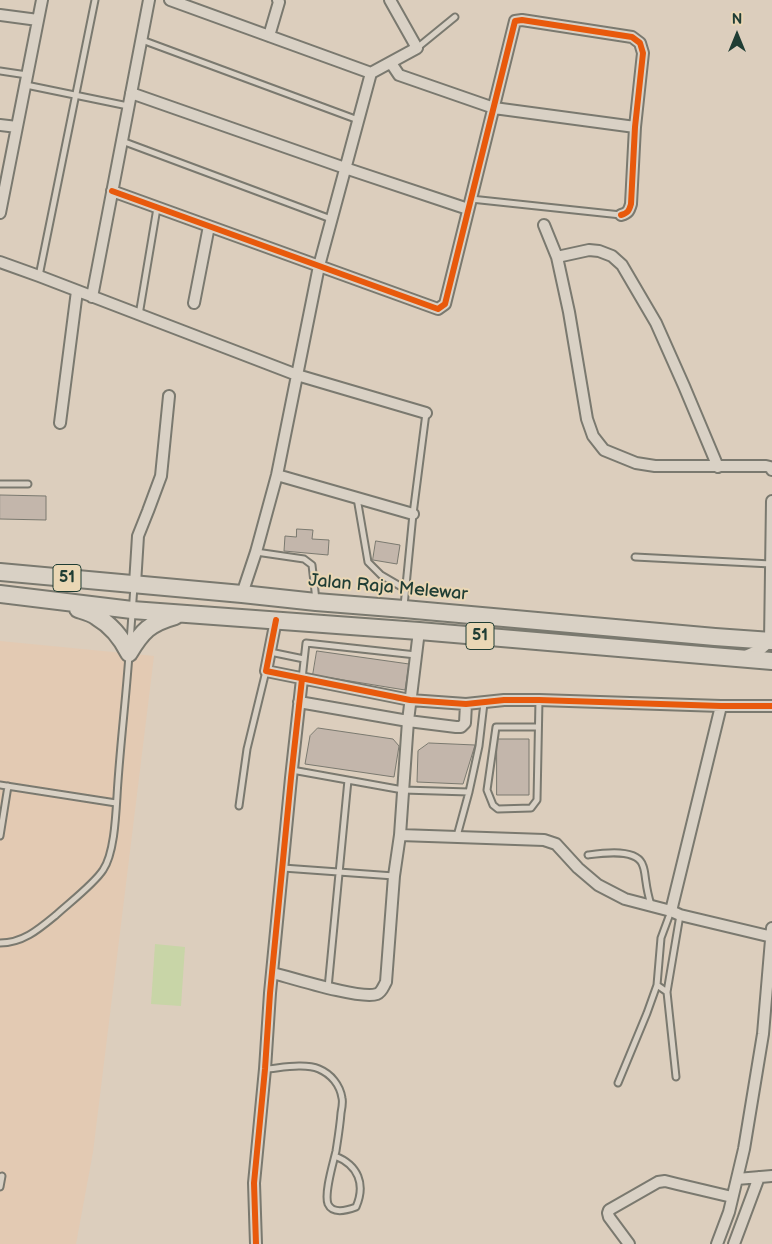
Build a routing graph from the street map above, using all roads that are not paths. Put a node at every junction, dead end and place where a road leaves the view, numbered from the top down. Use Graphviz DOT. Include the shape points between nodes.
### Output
graph roads {
  1 [pos="42,0"];
  2 [pos="95,0"];
  3 [pos="149,0"];
  4 [pos="170,0"];
  5 [pos="390,0"];
  6 [pos="281,1"];
  7 [pos="0,14"];
  8 [pos="456,17"];
  9 [pos="38,20"];
  10 [pos="268,36"];
  11 [pos="141,40"];
  12 [pos="417,48"];
  13 [pos="391,63"];
  14 [pos="0,71"];
  15 [pos="371,72"];
  16 [pos="26,80"];
  17 [pos="131,93"];
  18 [pos="76,94"];
  19 [pos="128,106"];
  20 [pos="494,108"];
  21 [pos="358,120"];
  22 [pos="0,125"];
  23 [pos="17,127"];
  24 [pos="635,127"];
  25 [pos="122,141"];
  26 [pos="345,168"];
  27 [pos="112,191"];
  28 [pos="470,204"];
  29 [pos="157,207"];
  30 [pos="0,213"];
  31 [pos="621,215"];
  32 [pos="331,219"];
  33 [pos="544,225"];
  34 [pos="209,226"];
  35 [pos="557,257"];
  36 [pos="0,262"];
  37 [pos="319,266"];
  38 [pos="39,276"];
  39 [pos="77,291"];
  40 [pos="92,297"];
  41 [pos="194,303"];
  42 [pos="140,315"];
  43 [pos="297,375"];
  44 [pos="169,396"];
  45 [pos="426,413"];
  46 [pos="60,423"];
  47 [pos="718,466"];
  48 [pos="772,470"];
  49 [pos="277,475"];
  50 [pos="0,484"];
  51 [pos="28,484"];
  52 [pos="357,497"];
  53 [pos="772,502"];
  54 [pos="413,514"];
  55 [pos="256,552"];
  56 [pos="635,557"];
  57 [pos="771,564"];
  58 [pos="0,572"];
  59 [pos="135,584"];
  60 [pos="405,589"];
  61 [pos="0,594"];
  62 [pos="242,594"];
  63 [pos="55,600"];
  64 [pos="316,602"];
  65 [pos="404,609"];
  66 [pos="132,610"];
  67 [pos="188,614"];
  68 [pos="276,620"];
  69 [pos="419,631"];
  70 [pos="715,637"];
  71 [pos="771,642"];
  72 [pos="270,652"];
  73 [pos="129,653"];
  74 [pos="416,655"];
  75 [pos="714,656"];
  76 [pos="740,658"];
  77 [pos="304,659"];
  78 [pos="772,661"];
  79 [pos="266,671"];
  80 [pos="302,678"];
  81 [pos="410,700"];
  82 [pos="539,700"];
  83 [pos="299,702"];
  84 [pos="484,702"];
  85 [pos="466,704"];
  86 [pos="721,706"];
  87 [pos="772,706"];
  88 [pos="408,721"];
  89 [pos="538,727"];
  90 [pos="292,770"];
  91 [pos="348,780"];
  92 [pos="0,785"];
  93 [pos="8,786"];
  94 [pos="403,790"];
  95 [pos="469,792"];
  96 [pos="116,803"];
  97 [pos="239,806"];
  98 [pos="400,835"];
  99 [pos="0,836"];
  100 [pos="457,836"];
  101 [pos="588,855"];
  102 [pos="283,868"];
  103 [pos="339,872"];
  104 [pos="394,876"];
  105 [pos="652,906"];
  106 [pos="675,913"];
  107 [pos="772,928"];
  108 [pos="772,937"];
  109 [pos="0,943"];
  110 [pos="273,973"];
  111 [pos="657,985"];
  112 [pos="328,988"];
  113 [pos="667,992"];
  114 [pos="265,1069"];
  115 [pos="676,1077"];
  116 [pos="618,1083"];
  117 [pos="335,1156"];
  118 [pos="2,1176"];
  119 [pos="772,1176"];
  120 [pos="759,1177"];
  121 [pos="737,1179"];
  122 [pos="0,1187"];
  123 [pos="732,1197"];
  124 [pos="256,1244"];
  125 [pos="630,1244"];
  126 [pos="717,1244"];
  127 [pos="734,1244"];
  1 -- 9 [label="street"];
  2 -- 18 [label="lane"];
  3 -- 11 [label="street"];
  4 -- 10 [label="street"];
  5 -- 12 [label="street"];
  6 -- 10 [label="street"];
  7 -- 9 [label="street"];
  8 -- 12 [label="lane"];
  9 -- 16 [label="street"];
  10 -- 15 [label="street"];
  11 -- 17 [label="street"];
  11 -- 21 [label="lane"];
  12 -- 13 [label="street"];
  13 -- 15 [label="street"];
  13 -- 20 [label="street" via="399,75"];
  14 -- 16 [label="lane"];
  15 -- 21 [label="street"];
  16 -- 18 [label="lane"];
  16 -- 23 [label="street"];
  17 -- 19 [label="street"];
  17 -- 26 [label="street"];
  18 -- 19 [label="lane"];
  18 -- 38 [label="lane"];
  19 -- 25 [label="street"];
  20 -- 24 [label="street"];
  20 -- 24 [label="street" via="515,21 522,20 632,37 640,43 643,54"];
  20 -- 28 [label="street"];
  21 -- 26 [label="street"];
  22 -- 23 [label="street"];
  23 -- 30 [label="street"];
  24 -- 31 [label="street" via="631,204 629,211"];
  25 -- 27 [label="street"];
  25 -- 32 [label="lane"];
  26 -- 28 [label="street"];
  26 -- 32 [label="street"];
  27 -- 29 [label="street"];
  27 -- 40 [label="street"];
  28 -- 31 [label="lane"];
  28 -- 37 [label="street" via="445,304 438,309"];
  29 -- 34 [label="street"];
  29 -- 42 [label="lane"];
  32 -- 37 [label="street"];
  33 -- 35 [label="street"];
  34 -- 37 [label="street"];
  34 -- 41 [label="street"];
  35 -- 47 [label="street" via="589,250 600,251 622,265 656,323"];
  35 -- 47 [label="street" via="587,419 593,436 604,450 636,463"];
  36 -- 38 [label="street"];
  37 -- 43 [label="street"];
  38 -- 39 [label="street"];
  39 -- 40 [label="street"];
  39 -- 46 [label="street"];
  40 -- 42 [label="street"];
  42 -- 43 [label="street"];
  43 -- 45 [label="street"];
  43 -- 49 [label="street"];
  44 -- 59 [label="street" via="161,476 138,536"];
  45 -- 54 [label="lane"];
  47 -- 48 [label="street" via="766,466"];
  49 -- 52 [label="street"];
  49 -- 55 [label="street"];
  50 -- 51 [label="lane"];
  52 -- 54 [label="street"];
  52 -- 60 [label="lane" via="368,562 380,575"];
  53 -- 57 [label="street"];
  54 -- 60 [label="lane"];
  55 -- 62 [label="street"];
  55 -- 64 [label="lane" via="304,559 312,565"];
  56 -- 57 [label="lane"];
  57 -- 71 [label="street"];
  58 -- 59 [label="highway, Jalan Raja Melewar / 51"];
  59 -- 62 [label="highway, Jalan Raja Melewar / 51"];
  59 -- 66 [label="lane"];
  60 -- 65 [label="lane"];
  61 -- 63 [label="highway, 51"];
  62 -- 64 [label="highway, Jalan Raja Melewar / 51"];
  63 -- 66 [label="highway, 51"];
  63 -- 73 [label="highway" via="97,616 113,629"];
  64 -- 65 [label="highway, Jalan Raja Melewar / 51"];
  65 -- 70 [label="highway, Jalan Raja Melewar / 51"];
  66 -- 67 [label="highway, 51"];
  66 -- 73 [label="lane"];
  67 -- 68 [label="highway, 51"];
  67 -- 73 [label="highway" via="153,624 143,632"];
  68 -- 69 [label="highway, 51"];
  68 -- 72 [label="street"];
  69 -- 74 [label="street"];
  69 -- 75 [label="highway, 51"];
  70 -- 71 [label="highway, Jalan Raja Melewar / 51"];
  70 -- 75 [label="highway" via="725,646"];
  71 -- 76 [label="street"];
  72 -- 77 [label="lane"];
  72 -- 79 [label="street"];
  73 -- 96 [label="lane"];
  74 -- 77 [label="lane" via="306,643"];
  74 -- 81 [label="street"];
  75 -- 76 [label="highway, 51"];
  76 -- 78 [label="highway, 51"];
  77 -- 80 [label="lane"];
  79 -- 80 [label="street"];
  79 -- 97 [label="lane" via="247,749"];
  80 -- 81 [label="street"];
  80 -- 83 [label="street"];
  81 -- 85 [label="street"];
  81 -- 88 [label="street"];
  82 -- 84 [label="street"];
  82 -- 86 [label="street"];
  82 -- 89 [label="lane"];
  83 -- 88 [label="street"];
  83 -- 90 [label="street"];
  84 -- 85 [label="street"];
  84 -- 95 [label="lane"];
  85 -- 88 [label="street" via="465,722 461,727"];
  86 -- 87 [label="street"];
  86 -- 106 [label="street"];
  88 -- 94 [label="street"];
  89 -- 89 [label="lane" via="537,800 531,808 498,809 487,790 496,727"];
  90 -- 91 [label="lane"];
  90 -- 102 [label="street"];
  91 -- 94 [label="lane"];
  91 -- 103 [label="lane"];
  92 -- 93 [label="lane"];
  93 -- 96 [label="lane"];
  93 -- 99 [label="lane"];
  94 -- 95 [label="lane"];
  94 -- 98 [label="street"];
  95 -- 100 [label="lane"];
  96 -- 109 [label="lane" via="111,849 103,871 40,928 24,938"];
  98 -- 100 [label="street"];
  98 -- 104 [label="street"];
  100 -- 105 [label="street" via="544,840 556,844 598,885 625,899"];
  101 -- 105 [label="lane" via="621,853 640,859"];
  102 -- 103 [label="lane"];
  102 -- 110 [label="street"];
  103 -- 104 [label="lane"];
  103 -- 112 [label="lane"];
  104 -- 112 [label="street" via="386,982 382,992 364,995"];
  105 -- 106 [label="street"];
  106 -- 108 [label="street"];
  106 -- 111 [label="lane" via="661,938"];
  106 -- 113 [label="lane"];
  107 -- 108 [label="street"];
  108 -- 121 [label="street" via="763,1034"];
  110 -- 112 [label="street"];
  110 -- 114 [label="street"];
  111 -- 113 [label="lane"];
  111 -- 116 [label="lane"];
  113 -- 115 [label="lane"];
  114 -- 117 [label="lane" via="317,1068 336,1081 343,1098"];
  114 -- 124 [label="street" via="254,1184"];
  117 -- 117 [label="lane" via="328,1186 328,1205 332,1209 349,1210 356,1207 359,1199 359,1182 351,1165"];
  118 -- 122 [label="lane"];
  119 -- 120 [label="street"];
  120 -- 121 [label="street"];
  120 -- 127 [label="street"];
  121 -- 123 [label="street"];
  123 -- 125 [label="street" via="658,1182 609,1210 609,1217"];
  123 -- 126 [label="street"];
}
